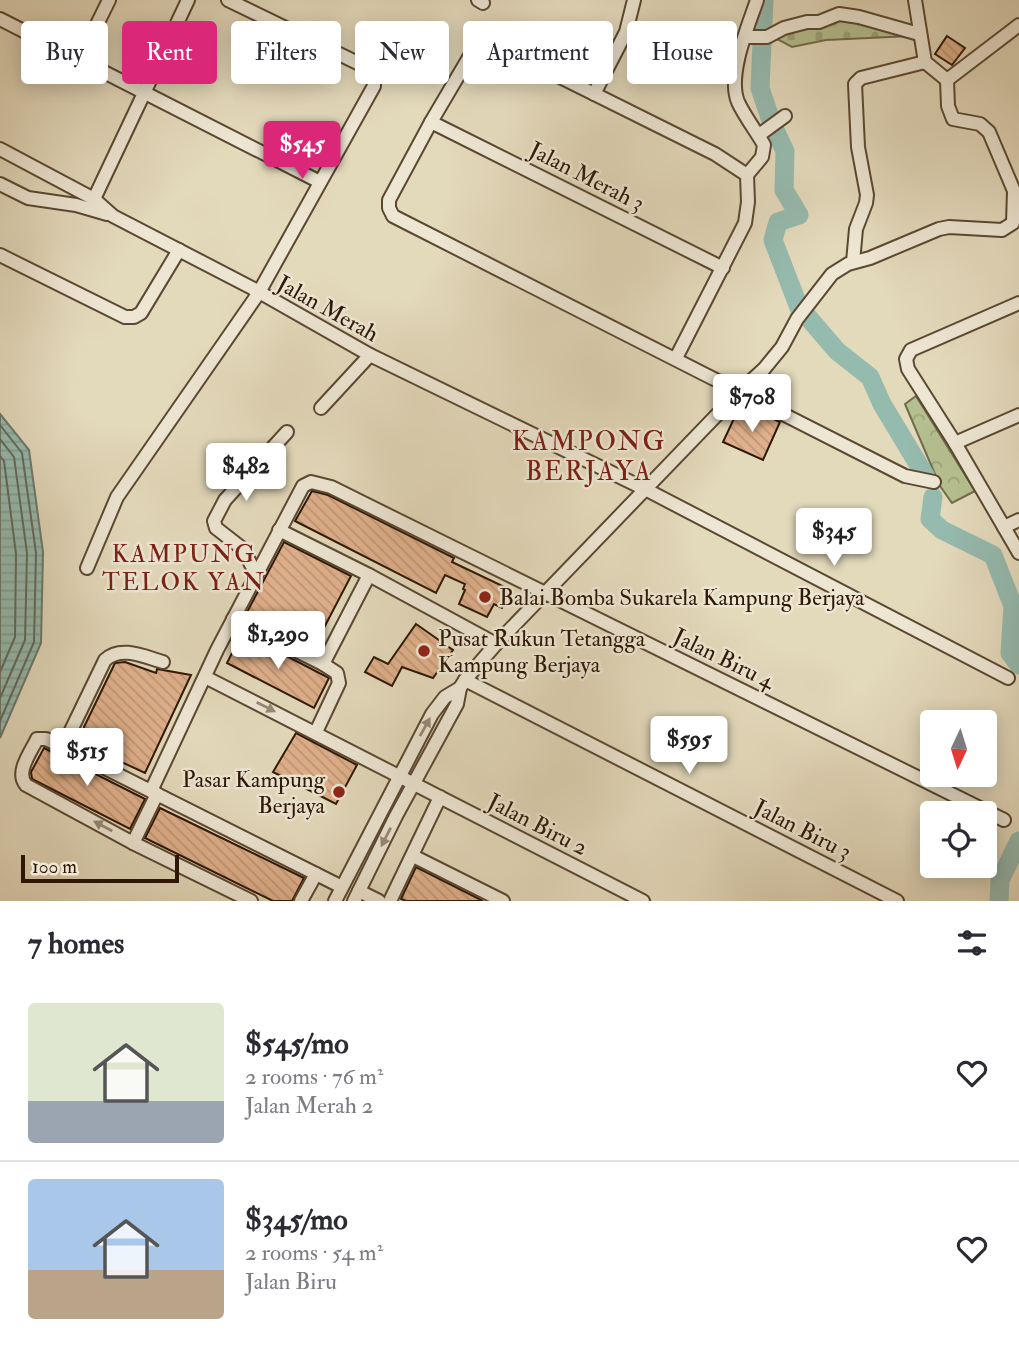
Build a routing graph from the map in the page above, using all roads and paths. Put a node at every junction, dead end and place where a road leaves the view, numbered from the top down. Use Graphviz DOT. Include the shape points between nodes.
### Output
graph roads {
  1 [pos="109,0"];
  2 [pos="188,0"];
  3 [pos="228,0"];
  4 [pos="634,0"];
  5 [pos="757,0"];
  6 [pos="915,0"];
  7 [pos="0,19"];
  8 [pos="99,21"];
  9 [pos="1019,25"];
  10 [pos="21,30"];
  11 [pos="919,34"];
  12 [pos="749,37"];
  13 [pos="925,62"];
  14 [pos="108,73"];
  15 [pos="947,80"];
  16 [pos="144,92"];
  17 [pos="594,94"];
  18 [pos="782,120"];
  19 [pos="431,122"];
  20 [pos="762,133"];
  21 [pos="0,149"];
  22 [pos="747,175"];
  23 [pos="320,182"];
  24 [pos="0,184"];
  25 [pos="94,199"];
  26 [pos="113,216"];
  27 [pos="179,250"];
  28 [pos="0,254"];
  29 [pos="853,262"];
  30 [pos="723,268"];
  31 [pos="258,294"];
  32 [pos="1019,303"];
  33 [pos="370,355"];
  34 [pos="676,358"];
  35 [pos="739,391"];
  36 [pos="321,408"];
  37 [pos="1019,415"];
  38 [pos="287,432"];
  39 [pos="955,443"];
  40 [pos="934,482"];
  41 [pos="645,488"];
  42 [pos="1019,520"];
  43 [pos="1004,527"];
  44 [pos="279,530"];
  45 [pos="1019,553"];
  46 [pos="87,568"];
  47 [pos="256,574"];
  48 [pos="369,575"];
  49 [pos="546,594"];
  50 [pos="233,619"];
  51 [pos="496,644"];
  52 [pos="163,662"];
  53 [pos="323,664"];
  54 [pos="205,677"];
  55 [pos="1008,678"];
  56 [pos="462,684"];
  57 [pos="316,732"];
  58 [pos="63,747"];
  59 [pos="398,775"];
  60 [pos="414,783"];
  61 [pos="154,793"];
  62 [pos="440,797"];
  63 [pos="1004,820"];
  64 [pos="133,842"];
  65 [pos="413,856"];
  66 [pos="316,874"];
  67 [pos="342,887"];
  68 [pos="356,896"];
  69 [pos="251,901"];
  70 [pos="301,901"];
  71 [pos="335,901"];
  72 [pos="379,901"];
  73 [pos="390,901"];
  74 [pos="503,901"];
  75 [pos="643,901"];
  76 [pos="898,901"];
  1 -- 8 [label="street"];
  2 -- 16 [label="street"];
  3 -- 23 [label="street" via="370,69 374,76 374,86"];
  4 -- 17 [label="street" via="626,33"];
  5 -- 12 [label="street"];
  6 -- 11 [label="street"];
  7 -- 10 [label="street"];
  9 -- 15 [label="street"];
  11 -- 12 [label="street" via="839,14 767,37"];
  11 -- 13 [label="street"];
  12 -- 20 [label="street" via="736,70 735,92"];
  13 -- 15 [label="street"];
  13 -- 29 [label="street" via="861,78 855,84 858,147 867,195 856,229"];
  14 -- 16 [label="street"];
  15 -- 29 [label="street" via="953,119 980,124 989,132 1014,191 1013,222 1002,230 939,229"];
  16 -- 23 [label="street"];
  16 -- 25 [label="street"];
  17 -- 19 [label="street" via="489,42 474,49"];
  17 -- 22 [label="street" via="715,154"];
  18 -- 20 [label="street"];
  19 -- 30 [label="street, Jalan Merah 3"];
  19 -- 34 [label="street" via="389,200 393,216"];
  20 -- 22 [label="street" via="765,152"];
  21 -- 25 [label="street, Jalan Merah"];
  22 -- 30 [label="street" via="745,223"];
  23 -- 31 [label="street"];
  24 -- 26 [label="street" via="28,198"];
  25 -- 26 [label="street, Jalan Merah"];
  26 -- 27 [label="street, Jalan Merah"];
  27 -- 28 [label="street" via="141,313 134,317 125,317"];
  27 -- 31 [label="street, Jalan Merah"];
  29 -- 35 [label="street" via="825,281 782,347"];
  30 -- 34 [label="street"];
  31 -- 33 [label="street, Jalan Merah"];
  31 -- 46 [label="street" via="117,497"];
  32 -- 39 [label="street" via="911,350 905,359"];
  33 -- 36 [label="street"];
  33 -- 41 [label="street, Jalan Merah"];
  34 -- 35 [label="street"];
  35 -- 40 [label="street" via="905,475"];
  35 -- 41 [label="street"];
  37 -- 39 [label="street"];
  38 -- 47 [label="street" via="226,500 214,521 216,528 243,549"];
  39 -- 43 [label="street"];
  41 -- 49 [label="street"];
  41 -- 55 [label="street, Jalan Merah"];
  42 -- 43 [label="street"];
  43 -- 45 [label="street"];
  44 -- 47 [label="street"];
  44 -- 48 [label="street"];
  44 -- 49 [label="street, Jalan Biru 4" via="303,486 311,482 331,487"];
  47 -- 50 [label="street"];
  48 -- 51 [label="street"];
  48 -- 53 [label="street"];
  49 -- 51 [label="street"];
  49 -- 63 [label="street, Jalan Biru 4"];
  50 -- 53 [label="street"];
  50 -- 54 [label="street"];
  51 -- 56 [label="street"];
  52 -- 58 [label="street" via="128,653 105,660"];
  53 -- 57 [label="street" via="337,673 339,682"];
  54 -- 57 [label="street, Jalan Biru 2, one-way"];
  54 -- 61 [label="street"];
  59 -- 56 [label="street, one-way" via="432,714 444,697"];
  56 -- 60 [label="street" via="457,704"];
  56 -- 76 [label="street, Jalan Biru 3"];
  57 -- 59 [label="street, Jalan Biru 2"];
  58 -- 61 [label="street"];
  64 -- 58 [label="street, one-way" via="22,780 21,772 37,739"];
  59 -- 60 [label="street, Jalan Biru 2"];
  59 -- 67 [label="street"];
  60 -- 62 [label="street, Jalan Biru 2"];
  60 -- 68 [label="street, one-way"];
  61 -- 64 [label="street"];
  61 -- 66 [label="street"];
  62 -- 65 [label="street"];
  62 -- 75 [label="street, Jalan Biru 2"];
  64 -- 69 [label="street"];
  65 -- 73 [label="street"];
  65 -- 74 [label="street"];
  66 -- 67 [label="street"];
  66 -- 70 [label="street"];
  67 -- 71 [label="street"];
  68 -- 72 [label="street"];
}
